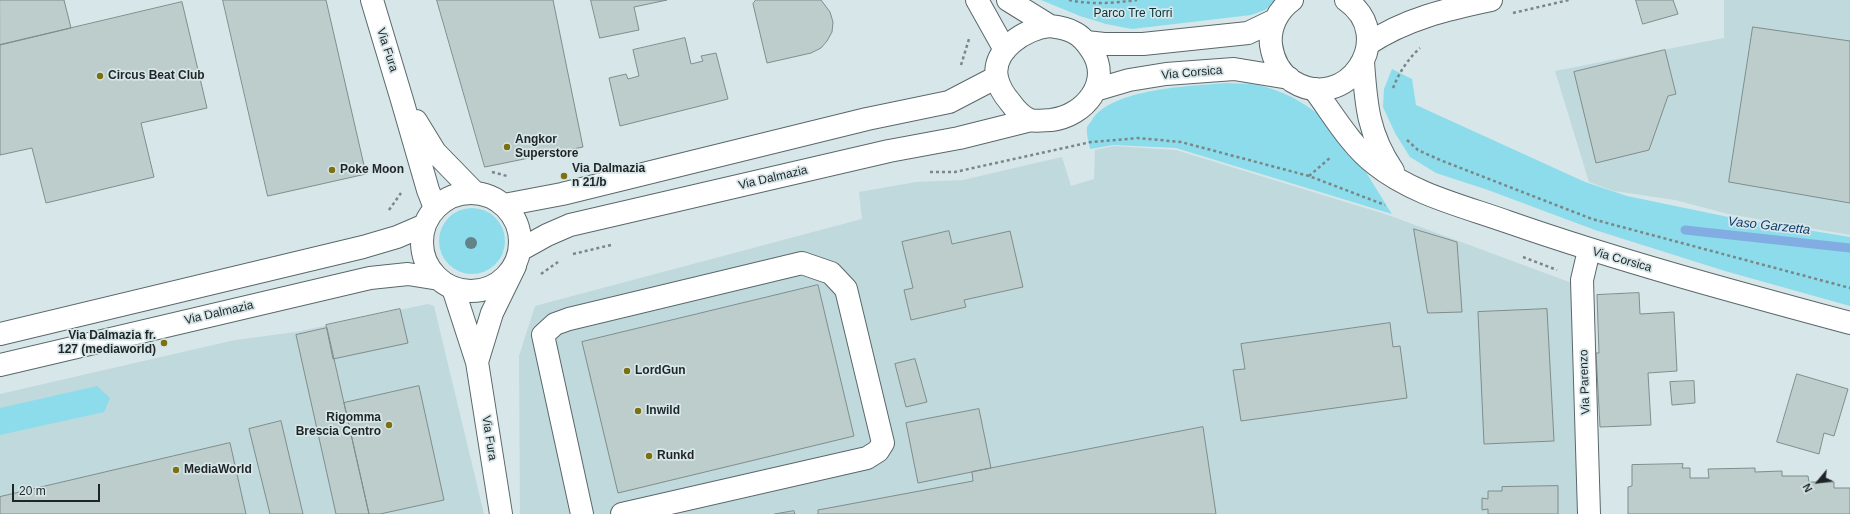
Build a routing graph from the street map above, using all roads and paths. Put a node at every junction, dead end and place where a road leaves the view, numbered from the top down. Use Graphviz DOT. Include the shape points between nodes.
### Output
graph roads {
  1 [pos="372,0"];
  2 [pos="977,0"];
  3 [pos="1008,0"];
  4 [pos="1069,0"];
  5 [pos="1136,0"];
  6 [pos="1291,0"];
  7 [pos="1346,0"];
  8 [pos="1491,0"];
  9 [pos="1569,0"];
  10 [pos="1511,14"];
  11 [pos="1275,20"];
  12 [pos="1050,26"];
  13 [pos="970,33"];
  14 [pos="1086,42"];
  15 [pos="1425,44"];
  16 [pos="1005,50"];
  17 [pos="1365,53"];
  18 [pos="960,68"];
  19 [pos="997,77"];
  20 [pos="1289,78"];
  21 [pos="1314,89"];
  22 [pos="1095,90"];
  23 [pos="1392,91"];
  24 [pos="402,100"];
  25 [pos="1031,120"];
  26 [pos="1403,136"];
  27 [pos="1336,153"];
  28 [pos="491,172"];
  29 [pos="926,172"];
  30 [pos="509,176"];
  31 [pos="1399,180"];
  32 [pos="473,191"];
  33 [pos="504,204"];
  34 [pos="430,217"];
  35 [pos="616,244"];
  36 [pos="1589,250"];
  37 [pos="585,251"];
  38 [pos="518,258"];
  39 [pos="446,284"];
  40 [pos="1850,288"];
  41 [pos="1850,324"];
  42 [pos="0,334"];
  43 [pos="477,362"];
  44 [pos="0,365"];
  45 [pos="501,514"];
  46 [pos="582,514"];
  47 [pos="622,514"];
  48 [pos="1588,514"];
  1 -- 24 [label="main road, Via Fura"];
  2 -- 16 [label="main road"];
  3 -- 12 [label="main road"];
  4 -- 5 [label="path" via="1101,4"];
  6 -- 11 [label="main road, Via Corsica"];
  7 -- 17 [label="main road" via="1361,15 1368,34"];
  8 -- 17 [label="main road" via="1458,7 1397,26"];
  9 -- 10 [label="path"];
  11 -- 14 [label="main road, Via Corsica" via="1248,33 1142,44"];
  11 -- 20 [label="main road, Via Corsica" via="1271,35 1272,51 1278,66"];
  12 -- 14 [label="main road" via="1073,31"];
  12 -- 16 [label="main road" via="1031,30"];
  13 -- 18 [label="path"];
  14 -- 22 [label="main road" via="1096,57 1098,66 1099,79"];
  15 -- 23 [label="path" via="1407,61"];
  16 -- 19 [label="main road" via="999,61"];
  17 -- 21 [label="main road, Via Corsica" via="1352,77 1338,85"];
  17 -- 31 [label="main road" via="1365,91 1372,132 1381,154"];
  19 -- 25 [label="main road" via="1014,108"];
  19 -- 33 [label="main road" via="950,102 867,119 562,194"];
  20 -- 21 [label="main road, Via Corsica"];
  20 -- 22 [label="main road, Via Corsica" via="1234,69 1166,74 1129,80"];
  21 -- 31 [label="main road, Via Corsica" via="1374,164"];
  22 -- 25 [label="main road" via="1088,103 1072,114 1059,119"];
  24 -- 32 [label="main road, Via Fura" via="435,152"];
  24 -- 34 [label="main road, Via Fura" via="428,190"];
  25 -- 38 [label="main road, Via Dalmazia" via="570,225 547,235"];
  26 -- 40 [label="path" via="1418,150 1440,160 1592,219"];
  27 -- 29 [label="path" via="1309,176 1180,142 1138,138 1091,142 955,172"];
  28 -- 30 [label="path"];
  31 -- 36 [label="main road, Via Corsica" via="1435,196"];
  32 -- 33 [label="main road" via="483,193"];
  32 -- 34 [label="main road" via="450,197"];
  33 -- 38 [label="main road" via="518,227 521,241"];
  34 -- 39 [label="main road" via="422,236 424,256 430,268"];
  34 -- 42 [label="main road" via="397,237 363,247"];
  35 -- 37 [label="path"];
  36 -- 41 [label="main road, Via Corsica"];
  36 -- 48 [label="main road, Via Parenzo" via="1582,280"];
  38 -- 39 [label="main road, Via Dalmazia" via="508,276 490,288 466,292"];
  38 -- 43 [label="main road, Via Fura" via="492,313"];
  39 -- 43 [label="main road, Via Fura"];
  39 -- 44 [label="main road, Via Dalmazia" via="408,274 370,278"];
  43 -- 45 [label="main road, Via Fura"];
  46 -- 47 [label="main road" via="543,335 555,324 569,319 802,263 830,273 846,289 883,443 878,451 867,458"];
}
